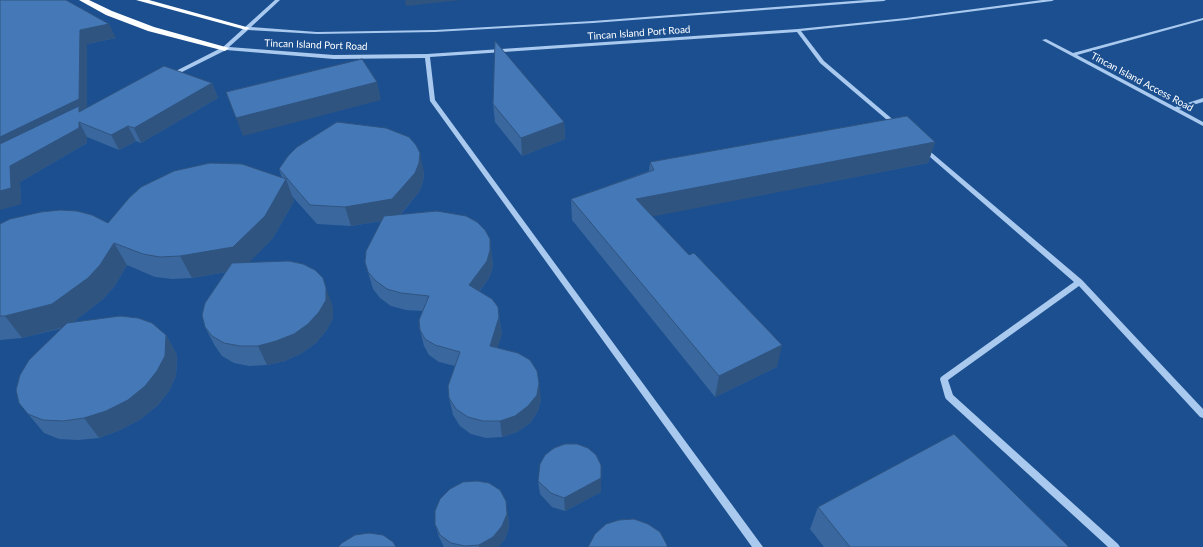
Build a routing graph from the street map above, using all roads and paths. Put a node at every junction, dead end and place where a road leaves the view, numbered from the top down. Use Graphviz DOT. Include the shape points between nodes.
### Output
graph roads {
  1 [pos="83,0"];
  2 [pos="140,0"];
  3 [pos="278,0"];
  4 [pos="884,0"];
  5 [pos="1052,0"];
  6 [pos="1203,19"];
  7 [pos="246,28"];
  8 [pos="798,30"];
  9 [pos="1044,40"];
  10 [pos="225,48"];
  11 [pos="1072,55"];
  12 [pos="427,56"];
  13 [pos="166,78"];
  14 [pos="1203,100"];
  15 [pos="1175,109"];
  16 [pos="1203,124"];
  17 [pos="899,128"];
  18 [pos="917,143"];
  19 [pos="1079,282"];
  20 [pos="1203,415"];
  21 [pos="758,547"];
  22 [pos="1115,547"];
  1 -- 10 [label="highway" via="151,29"];
  2 -- 7 [label="highway"];
  3 -- 7 [label="street"];
  4 -- 7 [label="street, Tincan Island Port Road" via="435,31 317,32"];
  5 -- 8 [label="street, Tincan Island Port Road"];
  6 -- 11 [label="street"];
  7 -- 10 [label="street"];
  8 -- 12 [label="street, Tincan Island Port Road"];
  8 -- 17 [label="street" via="822,62"];
  9 -- 11 [label="street, Tincan Island Access Road"];
  10 -- 12 [label="street, Tincan Island Port Road" via="334,57"];
  10 -- 13 [label="street"];
  11 -- 15 [label="street, Tincan Island Access Road"];
  12 -- 21 [label="street" via="432,100"];
  14 -- 15 [label="street"];
  15 -- 16 [label="street, Tincan Island Access Road"];
  18 -- 19 [label="street"];
  19 -- 20 [label="street"];
  19 -- 22 [label="street" via="944,379 950,397"];
}
